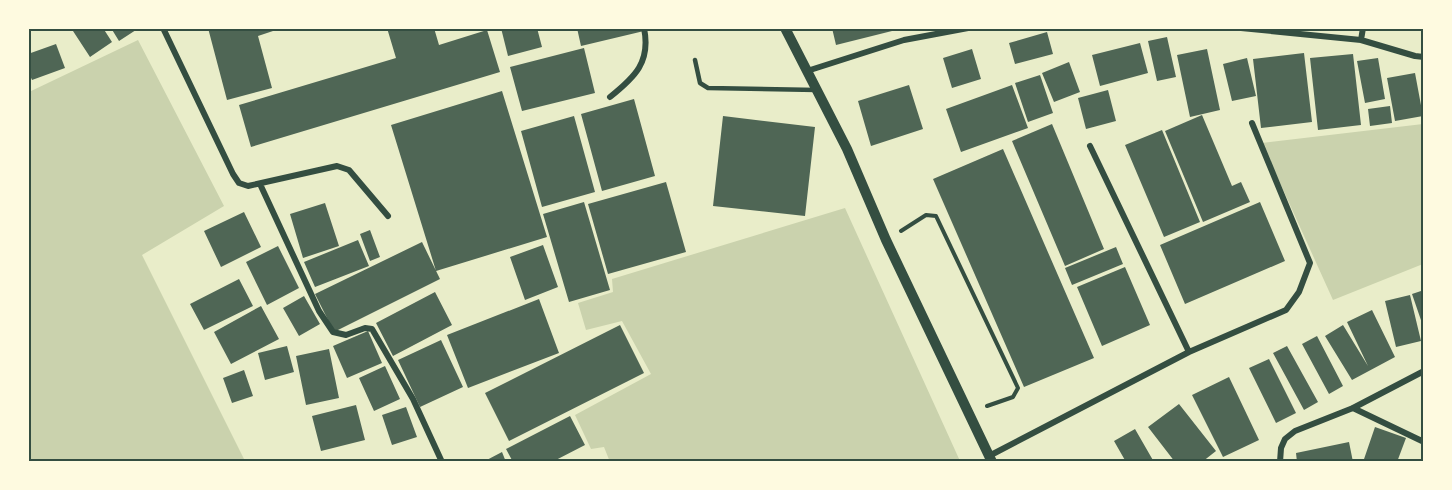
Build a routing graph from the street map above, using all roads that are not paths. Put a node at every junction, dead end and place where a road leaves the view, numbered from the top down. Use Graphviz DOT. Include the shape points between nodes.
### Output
graph roads {
  1 [pos="163,28"];
  2 [pos="644,28"];
  3 [pos="785,28"];
  4 [pos="968,28"];
  5 [pos="1241,28"];
  6 [pos="1363,29"];
  7 [pos="1361,40"];
  8 [pos="1424,57"];
  9 [pos="695,60"];
  10 [pos="806,71"];
  11 [pos="817,90"];
  12 [pos="610,97"];
  13 [pos="1252,123"];
  14 [pos="1090,146"];
  15 [pos="260,184"];
  16 [pos="388,216"];
  17 [pos="1189,352"];
  18 [pos="1424,371"];
  19 [pos="1353,408"];
  20 [pos="1424,442"];
  21 [pos="990,459"];
  22 [pos="442,462"];
  23 [pos="1280,462"];
  1 -- 15 [label="street" via="233,174 239,183"];
  2 -- 12 [label="street" via="645,57 626,84"];
  3 -- 10 [label="street"];
  4 -- 10 [label="street" via="904,40"];
  5 -- 7 [label="street"];
  6 -- 7 [label="street"];
  7 -- 8 [label="street"];
  9 -- 11 [label="lane" via="700,82 708,88"];
  10 -- 11 [label="street"];
  11 -- 21 [label="street"];
  13 -- 17 [label="street" via="1310,263 1299,292 1286,310"];
  14 -- 17 [label="street"];
  15 -- 16 [label="street" via="337,166 349,170"];
  15 -- 22 [label="street" via="319,311 333,332 346,335 372,329 413,399"];
  17 -- 21 [label="street"];
  18 -- 19 [label="street"];
  19 -- 20 [label="street"];
  19 -- 23 [label="street" via="1295,431 1285,439"];
}
